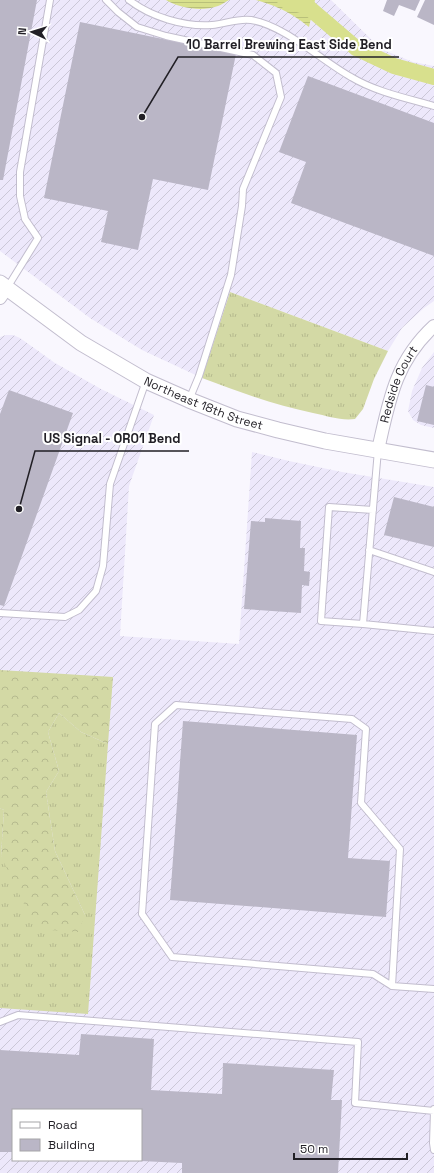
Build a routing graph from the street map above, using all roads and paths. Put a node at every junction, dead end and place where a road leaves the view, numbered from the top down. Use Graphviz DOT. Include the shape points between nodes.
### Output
graph roads {
  1 [pos="50,0"];
  2 [pos="106,0"];
  3 [pos="129,0"];
  4 [pos="434,106"];
  5 [pos="2,290"];
  6 [pos="434,326"];
  7 [pos="146,381"];
  8 [pos="189,400"];
  9 [pos="378,450"];
  10 [pos="434,460"];
  11 [pos="373,510"];
  12 [pos="369,550"];
  13 [pos="434,572"];
  14 [pos="0,613"];
  15 [pos="363,624"];
  16 [pos="434,630"];
  17 [pos="392,986"];
  18 [pos="434,989"];
  19 [pos="0,1022"];
  20 [pos="434,1110"];
  21 [pos="434,1150"];
  1 -- 5 [label="lane" via="20,172 20,196 25,219 38,238"];
  2 -- 8 [label="lane" via="138,27 166,36 253,55 276,73 281,97 243,189 231,274"];
  3 -- 4 [label="lane" via="149,12 191,24 211,25 251,20 270,26 352,78 373,88"];
  5 -- 7 [label="street, Northeast 18th Street" via="81,343"];
  6 -- 9 [label="street, Redside Court" via="404,363 389,399"];
  7 -- 8 [label="street, Northeast 18th Street"];
  7 -- 14 [label="lane" via="110,484 103,566 96,591 79,610 65,617"];
  8 -- 9 [label="street, Northeast 18th Street" via="237,419 278,430"];
  9 -- 10 [label="street, Northeast 18th Street"];
  9 -- 11 [label="lane"];
  11 -- 12 [label="lane"];
  11 -- 15 [label="lane" via="329,507 321,621"];
  12 -- 13 [label="lane"];
  12 -- 15 [label="lane"];
  15 -- 16 [label="lane"];
  17 -- 17 [label="lane" via="372,974 172,957 142,914 155,724 176,705 352,719 366,730 361,803 400,849"];
  17 -- 18 [label="lane"];
  19 -- 20 [label="lane" via="18,1014 358,1042 355,1103"];
  20 -- 21 [label="lane"];
}
